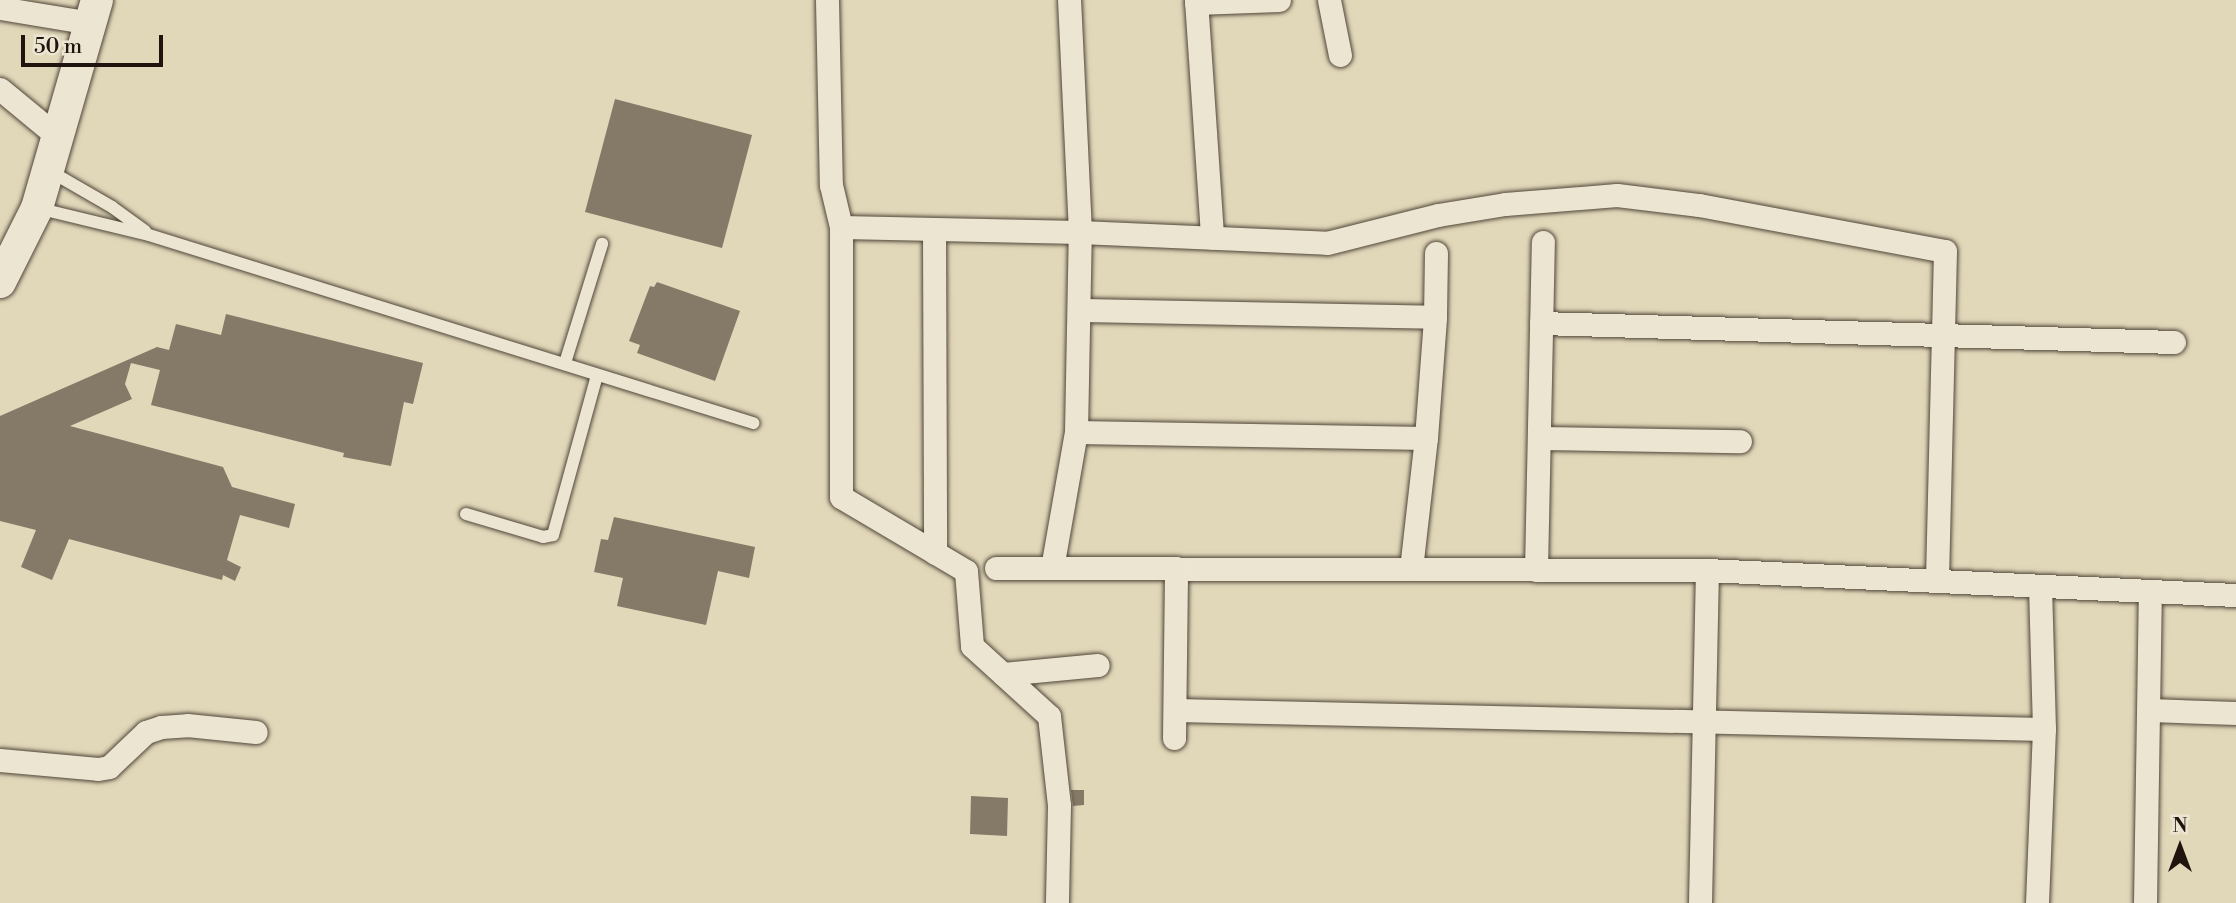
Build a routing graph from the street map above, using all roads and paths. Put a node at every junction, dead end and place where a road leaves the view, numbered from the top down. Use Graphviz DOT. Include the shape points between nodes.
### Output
graph roads {
  1 [pos="827,0"];
  2 [pos="1069,0"];
  3 [pos="1279,0"];
  4 [pos="1329,0"];
  5 [pos="1196,1"];
  6 [pos="9,6"];
  7 [pos="95,11"];
  8 [pos="1340,55"];
  9 [pos="0,89"];
  10 [pos="57,135"];
  11 [pos="48,170"];
  12 [pos="37,208"];
  13 [pos="841,227"];
  14 [pos="933,230"];
  15 [pos="1080,232"];
  16 [pos="149,235"];
  17 [pos="1212,237"];
  18 [pos="1543,242"];
  19 [pos="602,244"];
  20 [pos="1436,253"];
  21 [pos="0,282"];
  22 [pos="1081,310"];
  23 [pos="1435,317"];
  24 [pos="1541,323"];
  25 [pos="1943,335"];
  26 [pos="2174,341"];
  27 [pos="565,363"];
  28 [pos="597,374"];
  29 [pos="753,423"];
  30 [pos="1076,432"];
  31 [pos="1426,438"];
  32 [pos="1539,438"];
  33 [pos="1740,441"];
  34 [pos="466,514"];
  35 [pos="935,554"];
  36 [pos="996,568"];
  37 [pos="1052,568"];
  38 [pos="1176,568"];
  39 [pos="1411,569"];
  40 [pos="1536,569"];
  41 [pos="1707,570"];
  42 [pos="1937,581"];
  43 [pos="2040,586"];
  44 [pos="2150,591"];
  45 [pos="2236,595"];
  46 [pos="1098,665"];
  47 [pos="1003,674"];
  48 [pos="1175,710"];
  49 [pos="2150,710"];
  50 [pos="2236,713"];
  51 [pos="1704,722"];
  52 [pos="2044,729"];
  53 [pos="256,732"];
  54 [pos="1174,738"];
  55 [pos="0,760"];
  56 [pos="1057,903"];
  57 [pos="1700,903"];
  58 [pos="2037,903"];
  59 [pos="2146,903"];
  1 -- 13 [label="street" via="831,185"];
  2 -- 15 [label="street"];
  3 -- 5 [label="street"];
  4 -- 8 [label="street"];
  5 -- 17 [label="street"];
  6 -- 7 [label="street"];
  7 -- 10 [label="street"];
  9 -- 10 [label="street"];
  10 -- 11 [label="street"];
  11 -- 12 [label="street"];
  11 -- 16 [label="lane" via="112,207"];
  12 -- 16 [label="lane"];
  12 -- 21 [label="street" via="15,240"];
  13 -- 14 [label="street"];
  13 -- 35 [label="street" via="841,497"];
  14 -- 15 [label="street"];
  14 -- 35 [label="street"];
  15 -- 17 [label="street"];
  15 -- 22 [label="street"];
  16 -- 27 [label="lane"];
  17 -- 25 [label="street" via="1327,243 1438,215 1617,195 1699,205 1945,251"];
  18 -- 24 [label="street"];
  19 -- 27 [label="lane"];
  20 -- 23 [label="street"];
  22 -- 23 [label="street"];
  22 -- 30 [label="street"];
  23 -- 31 [label="street"];
  24 -- 25 [label="street"];
  24 -- 32 [label="street"];
  25 -- 26 [label="street"];
  25 -- 42 [label="street"];
  27 -- 28 [label="lane"];
  28 -- 29 [label="lane"];
  28 -- 34 [label="lane" via="553,535 543,537"];
  30 -- 31 [label="street"];
  30 -- 37 [label="street"];
  31 -- 39 [label="street"];
  32 -- 33 [label="street"];
  32 -- 40 [label="street"];
  35 -- 47 [label="street" via="966,571 972,646"];
  36 -- 37 [label="street"];
  37 -- 38 [label="street"];
  38 -- 39 [label="street"];
  38 -- 48 [label="street"];
  39 -- 40 [label="street"];
  40 -- 41 [label="street"];
  41 -- 42 [label="street"];
  41 -- 51 [label="street"];
  42 -- 43 [label="street"];
  43 -- 44 [label="street"];
  43 -- 52 [label="street"];
  44 -- 45 [label="street"];
  44 -- 49 [label="street"];
  46 -- 47 [label="street"];
  47 -- 56 [label="street" via="1049,716 1059,805"];
  48 -- 51 [label="street"];
  48 -- 54 [label="street"];
  49 -- 50 [label="street"];
  49 -- 59 [label="street"];
  51 -- 52 [label="street"];
  51 -- 57 [label="street"];
  52 -- 58 [label="street"];
  53 -- 55 [label="street" via="162,727 146,732 109,767 98,769"];
}
